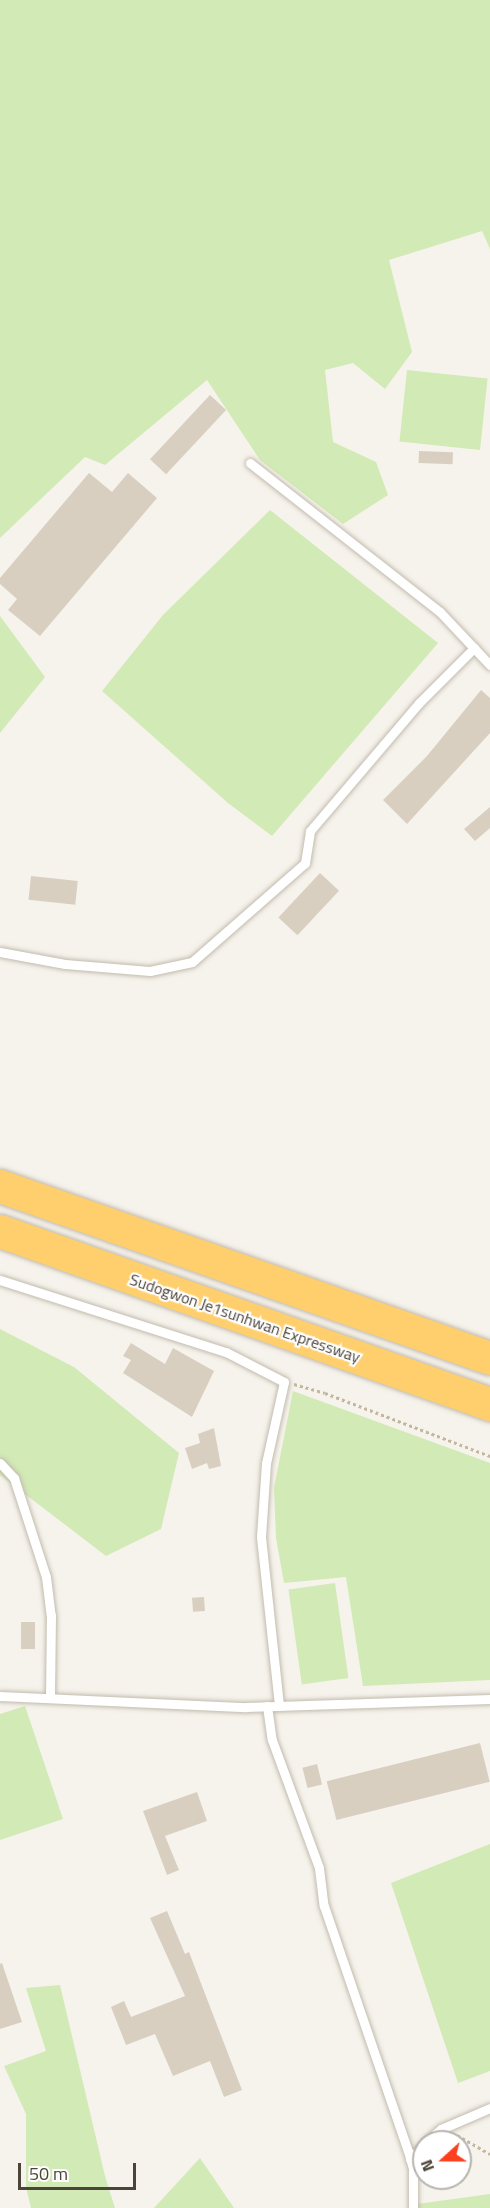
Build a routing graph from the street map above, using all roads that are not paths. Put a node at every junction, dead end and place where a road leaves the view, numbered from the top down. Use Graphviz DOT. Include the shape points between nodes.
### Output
graph roads {
  1 [pos="250,462"];
  2 [pos="474,648"];
  3 [pos="490,665"];
  4 [pos="0,952"];
  5 [pos="0,1186"];
  6 [pos="0,1231"];
  7 [pos="0,1280"];
  8 [pos="490,1358"];
  9 [pos="490,1404"];
  10 [pos="0,1464"];
  11 [pos="0,1696"];
  12 [pos="50,1698"];
  13 [pos="490,1699"];
  14 [pos="267,1706"];
  15 [pos="279,1706"];
  16 [pos="490,2108"];
  17 [pos="442,2130"];
  18 [pos="410,2159"];
  19 [pos="413,2208"];
  1 -- 2 [label="lane" via="440,612"];
  2 -- 3 [label="lane"];
  2 -- 4 [label="lane" via="419,703 310,831 305,863 192,962 150,971 65,964"];
  5 -- 8 [label="highway"];
  6 -- 9 [label="highway, Sudogwon Je1sunhwan Expressway"];
  7 -- 15 [label="lane" via="226,1352 284,1382 266,1463 261,1537"];
  10 -- 12 [label="lane" via="14,1478 46,1577 51,1615"];
  11 -- 12 [label="lane"];
  12 -- 14 [label="lane"];
  13 -- 15 [label="lane"];
  14 -- 15 [label="lane"];
  14 -- 18 [label="lane" via="272,1740 319,1868 324,1906"];
  16 -- 17 [label="lane"];
  18 -- 19 [label="lane"];
}
